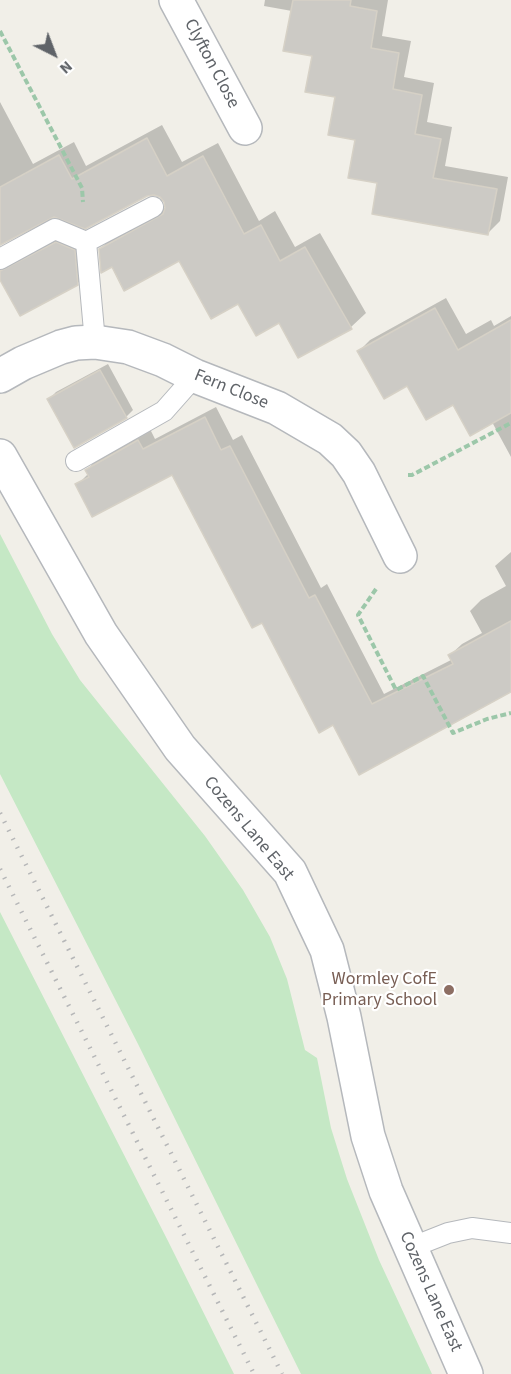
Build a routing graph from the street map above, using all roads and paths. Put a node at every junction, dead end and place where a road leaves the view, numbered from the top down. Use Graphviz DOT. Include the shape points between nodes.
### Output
graph roads {
  1 [pos="176,0"];
  2 [pos="0,31"];
  3 [pos="245,128"];
  4 [pos="153,207"];
  5 [pos="86,242"];
  6 [pos="0,259"];
  7 [pos="94,342"];
  8 [pos="0,376"];
  9 [pos="195,376"];
  10 [pos="511,423"];
  11 [pos="0,456"];
  12 [pos="76,460"];
  13 [pos="359,473"];
  14 [pos="400,556"];
  15 [pos="511,713"];
  16 [pos="511,1233"];
  17 [pos="410,1248"];
  18 [pos="466,1374"];
  1 -- 3 [label="street, Clyfton Close"];
  2 -- 5 [label="path" via="82,188"];
  4 -- 5 [label="lane"];
  5 -- 6 [label="lane" via="55,230"];
  5 -- 7 [label="lane"];
  7 -- 8 [label="street, Fern Close" via="61,347"];
  7 -- 9 [label="street, Fern Close" via="128,347"];
  9 -- 12 [label="lane" via="164,411"];
  9 -- 13 [label="street, Fern Close" via="277,408 310,427 346,454"];
  10 -- 13 [label="path" via="412,475"];
  11 -- 17 [label="street, Cozens Lane East" via="101,634 180,748 290,872 327,950 368,1136"];
  13 -- 14 [label="street, Fern Close"];
  14 -- 15 [label="path" via="358,615 396,690 423,676 453,733"];
  16 -- 17 [label="lane" via="472,1228"];
  17 -- 18 [label="street, Cozens Lane East"];
}
